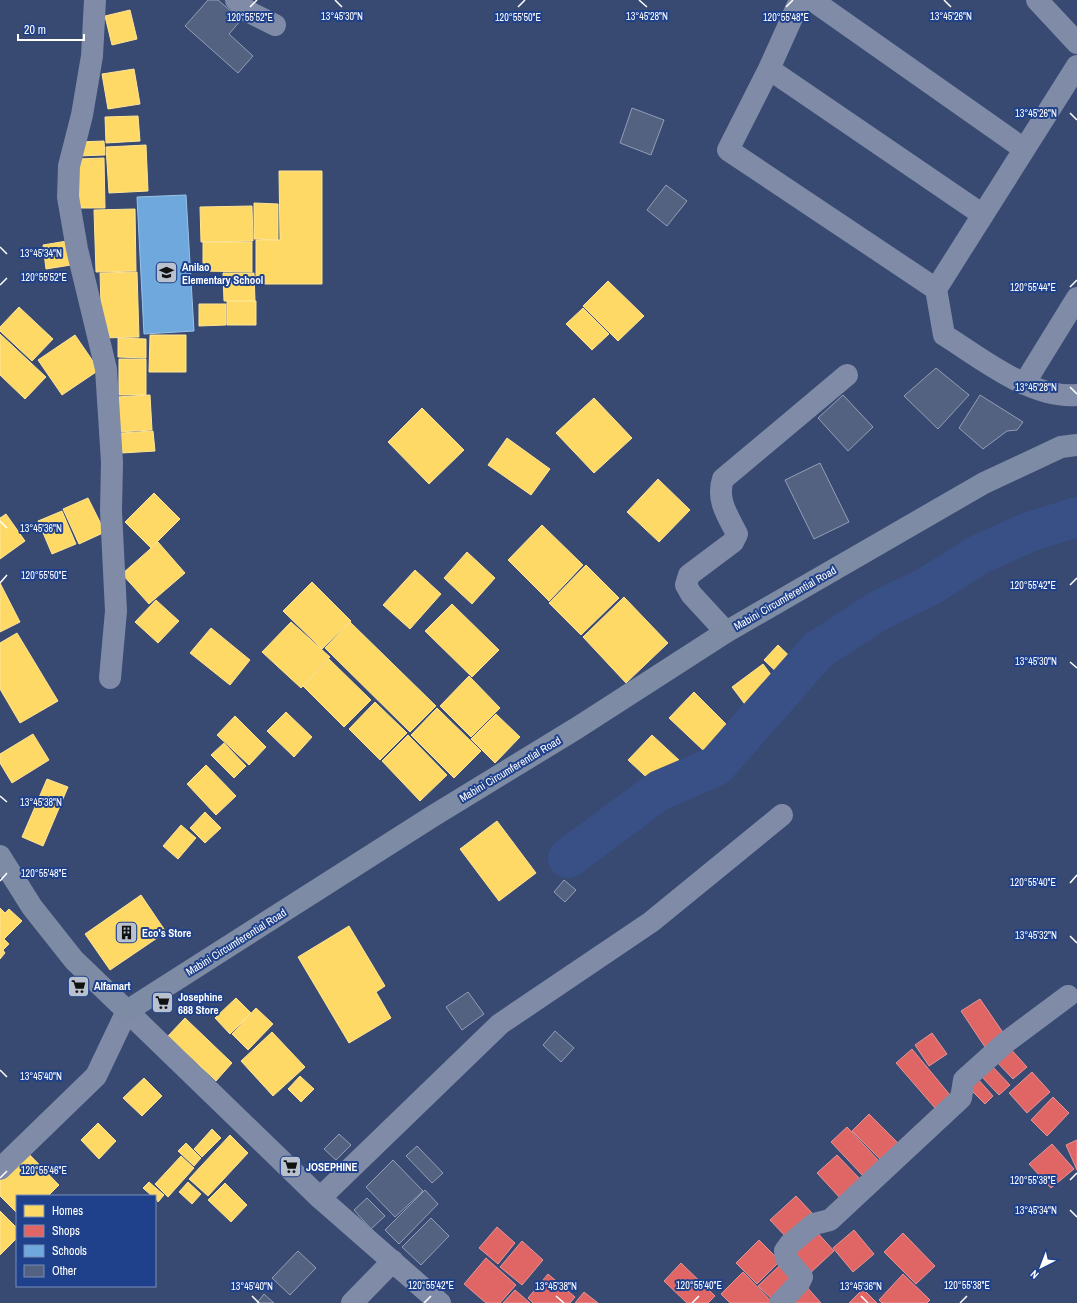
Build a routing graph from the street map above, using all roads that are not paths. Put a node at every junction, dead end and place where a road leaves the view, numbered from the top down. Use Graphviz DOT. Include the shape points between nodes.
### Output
graph roads {
  1 [pos="95,0"];
  2 [pos="236,0"];
  3 [pos="800,0"];
  4 [pos="812,0"];
  5 [pos="1037,0"];
  6 [pos="275,25"];
  7 [pos="1077,43"];
  8 [pos="1077,66"];
  9 [pos="769,69"];
  10 [pos="1024,149"];
  11 [pos="983,215"];
  12 [pos="936,289"];
  13 [pos="1077,298"];
  14 [pos="847,375"];
  15 [pos="1024,384"];
  16 [pos="1077,395"];
  17 [pos="1077,445"];
  18 [pos="726,632"];
  19 [pos="110,678"];
  20 [pos="782,815"];
  21 [pos="2,864"];
  22 [pos="1068,996"];
  23 [pos="127,1011"];
  24 [pos="0,1169"];
  25 [pos="320,1198"];
  26 [pos="393,1261"];
  27 [pos="352,1303"];
  28 [pos="440,1303"];
  29 [pos="780,1303"];
  1 -- 19 [label="street" via="92,56 82,115 69,166 68,197 77,249 106,369 112,462 111,512 116,611"];
  2 -- 6 [label="street" via="249,12"];
  3 -- 9 [label="street"];
  4 -- 10 [label="street"];
  5 -- 7 [label="street"];
  8 -- 10 [label="street"];
  9 -- 11 [label="street"];
  9 -- 12 [label="street" via="728,150"];
  10 -- 11 [label="street"];
  11 -- 12 [label="street"];
  12 -- 15 [label="street" via="944,335"];
  13 -- 15 [label="street"];
  14 -- 18 [label="street" via="723,479 721,500 737,534 733,542 689,575 686,585 691,594"];
  15 -- 16 [label="street" via="1064,396"];
  17 -- 18 [label="main road, Mabini Circumferential Road" via="1061,447 984,483"];
  18 -- 23 [label="main road, Mabini Circumferential Road"];
  20 -- 25 [label="street" via="651,922 500,1024"];
  21 -- 23 [label="main road" via="74,960"];
  22 -- 29 [label="street" via="1005,1043 964,1080 961,1098 830,1220 814,1224 790,1244 785,1251 786,1258 802,1277"];
  23 -- 24 [label="street" via="96,1076"];
  23 -- 25 [label="street"];
  25 -- 26 [label="street"];
  26 -- 27 [label="street"];
  26 -- 28 [label="street"];
}
